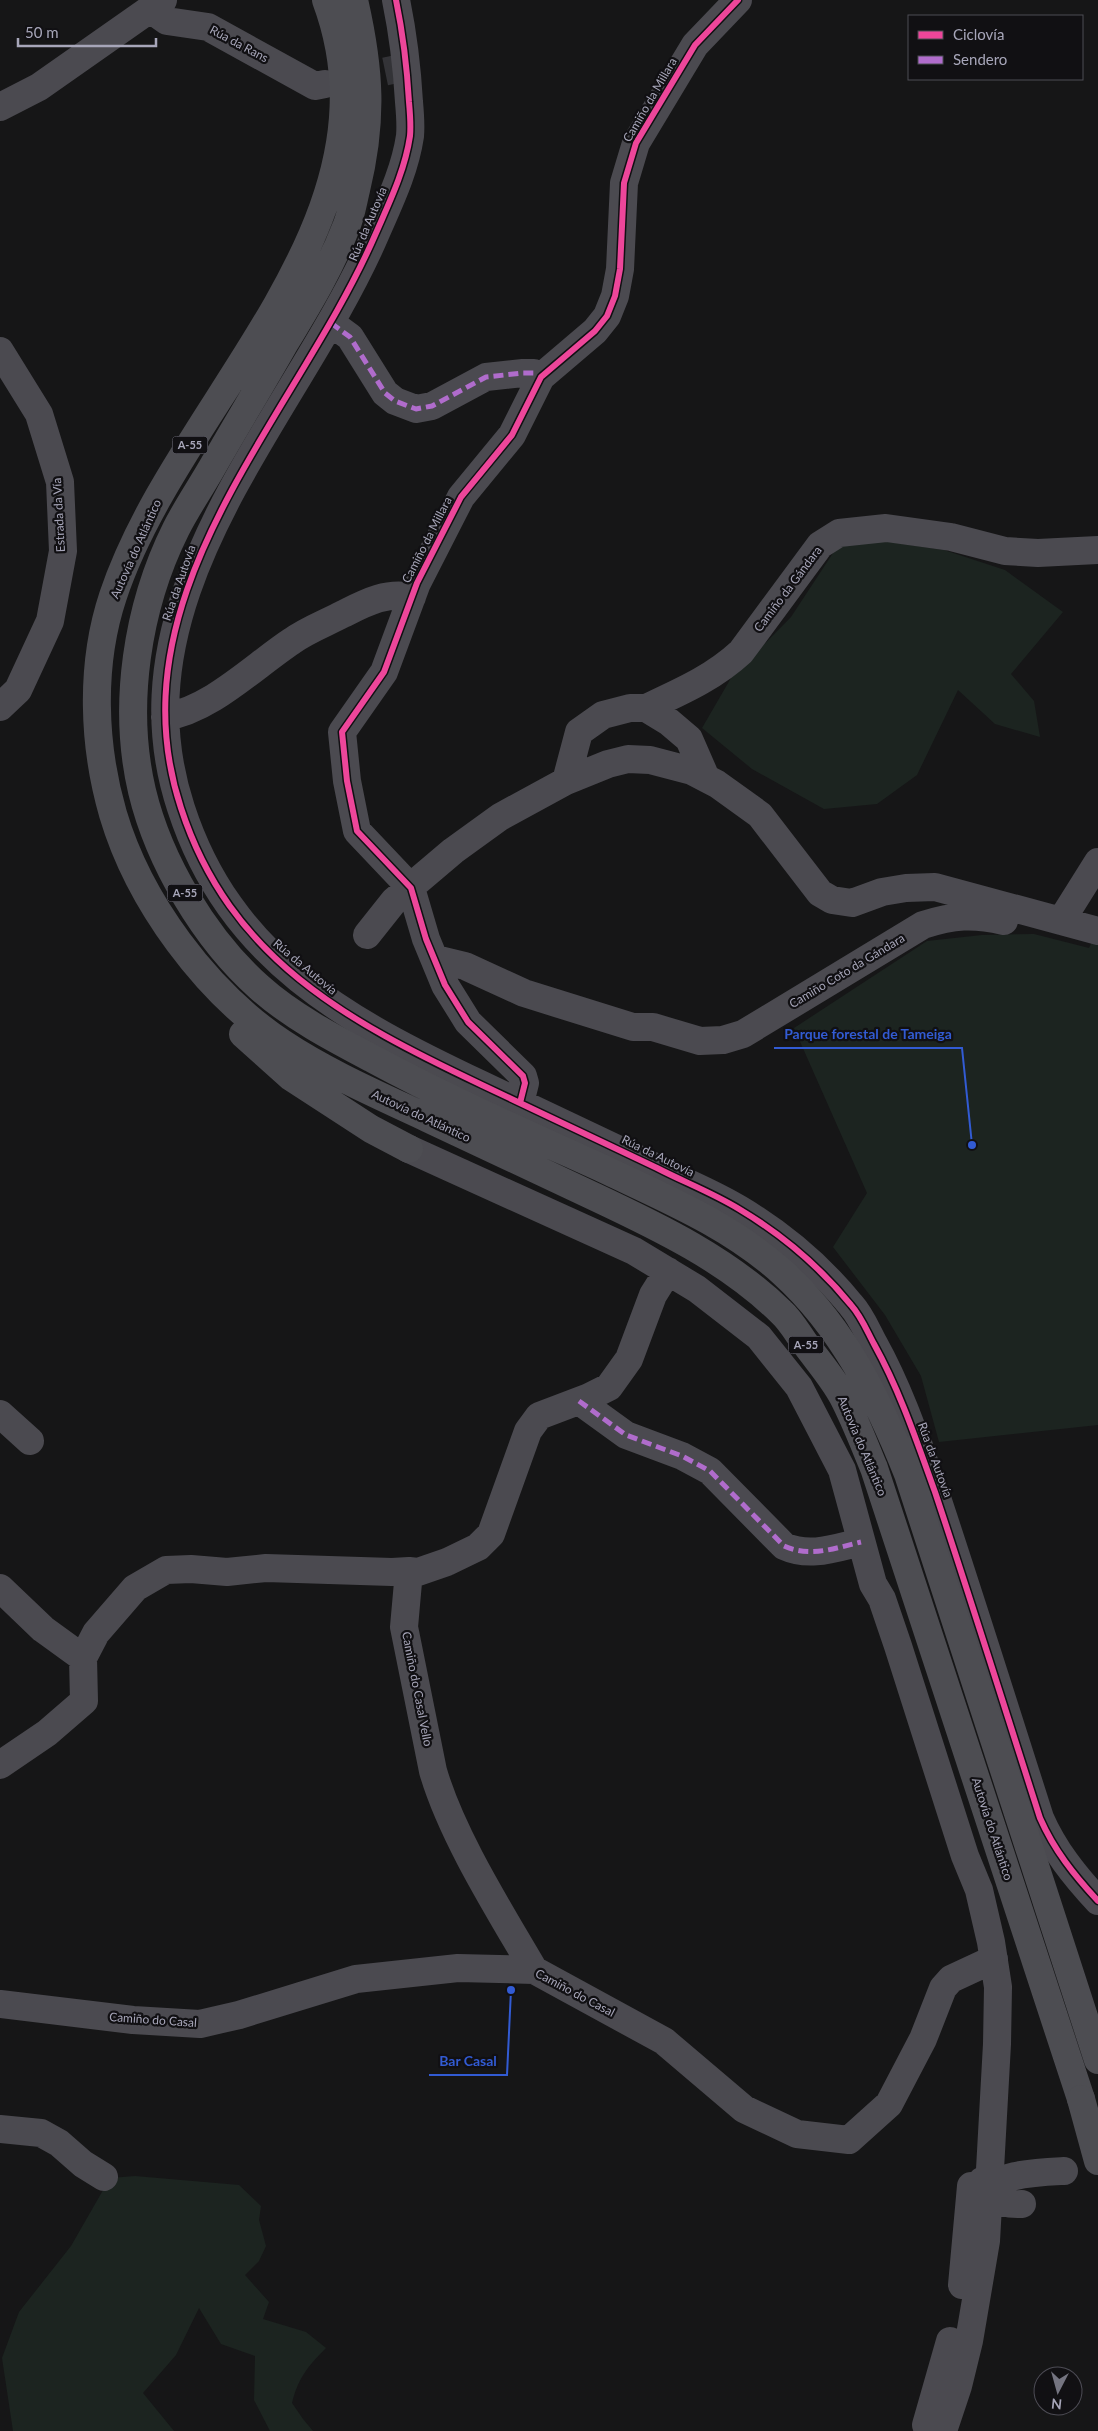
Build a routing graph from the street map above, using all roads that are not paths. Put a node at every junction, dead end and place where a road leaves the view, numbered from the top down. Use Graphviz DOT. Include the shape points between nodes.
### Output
graph roads {
  1 [pos="326,0"];
  2 [pos="354,0"];
  3 [pos="382,0"];
  4 [pos="396,0"];
  5 [pos="738,0"];
  6 [pos="157,4"];
  7 [pos="325,84"];
  8 [pos="0,107"];
  9 [pos="396,188"];
  10 [pos="331,323"];
  11 [pos="0,351"];
  12 [pos="541,377"];
  13 [pos="1098,550"];
  14 [pos="412,598"];
  15 [pos="0,707"];
  16 [pos="646,708"];
  17 [pos="165,717"];
  18 [pos="706,778"];
  19 [pos="566,781"];
  20 [pos="1098,862"];
  21 [pos="411,888"];
  22 [pos="150,902"];
  23 [pos="1034,914"];
  24 [pos="1061,921"];
  25 [pos="1098,931"];
  26 [pos="367,936"];
  27 [pos="436,958"];
  28 [pos="520,1103"];
  29 [pos="408,1149"];
  30 [pos="668,1272"];
  31 [pos="579,1401"];
  32 [pos="0,1414"];
  33 [pos="30,1441"];
  34 [pos="919,1446"];
  35 [pos="861,1542"];
  36 [pos="410,1571"];
  37 [pos="0,1588"];
  38 [pos="947,1594"];
  39 [pos="83,1658"];
  40 [pos="982,1700"];
  41 [pos="1021,1759"];
  42 [pos="0,1765"];
  43 [pos="1067,1866"];
  44 [pos="1098,1879"];
  45 [pos="1098,1901"];
  46 [pos="987,1962"];
  47 [pos="534,1970"];
  48 [pos="0,2004"];
  49 [pos="981,2025"];
  50 [pos="1098,2060"];
  51 [pos="0,2129"];
  52 [pos="992,2142"];
  53 [pos="1098,2150"];
  54 [pos="1098,2161"];
  55 [pos="1051,2172"];
  56 [pos="104,2177"];
  57 [pos="988,2190"];
  58 [pos="1022,2204"];
  59 [pos="986,2241"];
  60 [pos="924,2431"];
  61 [pos="932,2431"];
  62 [pos="943,2431"];
  1 -- 22 [label="highway, Autovía do Atlántico / A-55" via="336,26 345,96 330,192 298,268 150,511 113,597 99,658 97,732 114,815"];
  2 -- 38 [label="highway, A-55" via="365,48 367,138 348,224 321,283 175,531 143,615 131,704 141,787 155,837 216,942 260,989 318,1029 429,1089 689,1209 739,1237 783,1273 826,1319 859,1366 886,1417"];
  3 -- 9 [label="street" via="397,69"];
  4 -- 9 [label="street, Rúa da Autovía" via="406,52 411,131"];
  5 -- 12 [label="street, Camiño da Millara" via="695,46 636,143 624,183 620,269 607,316 595,331"];
  6 -- 7 [label="street, Rúa da Rans" via="167,21 208,27 315,86"];
  6 -- 8 [label="street, Rúa da Rans" via="39,87"];
  9 -- 10 [label="street, Rúa da Autovía" via="357,278"];
  10 -- 12 [label="street" via="350,337 385,393 395,401 416,409 432,406 486,377 534,373"];
  10 -- 17 [label="street, Rúa da Autovía" via="238,480 202,550 184,594 172,641 165,683"];
  11 -- 15 [label="street, Estrada da Vía" via="39,414 60,482 63,551 50,621 18,690"];
  12 -- 14 [label="street, Camiño da Millara" via="512,435 461,497"];
  13 -- 16 [label="street, Camiño da Gándara" via="1005,552 950,537 886,528 839,533 820,545 731,662 707,679"];
  14 -- 17 [label="street" via="399,594 371,600 293,640 198,706 179,715"];
  14 -- 21 [label="street, Camiño da Millara" via="384,672 342,732 357,832"];
  16 -- 18 [label="street" via="689,739"];
  16 -- 19 [label="street, Camiño da Gándara" via="630,708 602,715 579,732"];
  17 -- 28 [label="street, Rúa da Autovía" via="169,766 181,810 216,888 242,924 275,960 336,1008 432,1061"];
  18 -- 19 [label="street" via="659,762 628,759"];
  18 -- 23 [label="street" via="760,815 820,893 832,900 852,903 882,892 935,887"];
  19 -- 21 [label="street" via="500,817 453,851"];
  20 -- 24 [label="street"];
  21 -- 26 [label="street" via="394,900"];
  21 -- 27 [label="street, Camiño da Millara" via="426,939"];
  22 -- 29 [label="highway" via="174,955 212,1007 291,1077 370,1129"];
  22 -- 54 [label="highway, Autovía do Atlántico / A-55, bridge" via="193,962 237,1007 280,1042 346,1080 666,1230 745,1281 784,1314 841,1393 874,1468 1081,2099"];
  23 -- 24 [label="street"];
  23 -- 27 [label="street, Camiño Coto da Gándara" via="1020,922 980,916 949,917 923,925 743,1034 723,1040 700,1040 653,1027 633,1027 524,993 465,966"];
  24 -- 25 [label="street"];
  27 -- 28 [label="street, Camiño da Millara" via="445,985 468,1022 523,1076 525,1083"];
  28 -- 34 [label="street, Rúa da Autovía" via="739,1208 804,1255 855,1309 885,1364"];
  29 -- 30 [label="street" via="634,1251"];
  30 -- 31 [label="street" via="653,1295 629,1359 609,1387"];
  30 -- 35 [label="street" via="697,1289 759,1337 799,1387 842,1470"];
  31 -- 35 [label="street" via="626,1435 682,1456 710,1472 784,1546 797,1552 814,1553"];
  31 -- 36 [label="street" via="539,1416 528,1431 491,1534 478,1547 447,1562 418,1572"];
  32 -- 33 [label="street"];
  34 -- 38 [label="highway"];
  34 -- 41 [label="street, Rúa da Autovía"];
  35 -- 46 [label="street" via="978,1890"];
  36 -- 39 [label="street" via="166,1570 135,1588 96,1633"];
  36 -- 47 [label="street, Camiño do Casal Vello" via="404,1627 439,1793 482,1880"];
  37 -- 39 [label="street" via="43,1630"];
  38 -- 40 [label="highway, A-55"];
  39 -- 42 [label="street" via="84,1701 47,1733"];
  40 -- 41 [label="highway"];
  40 -- 50 [label="highway, A-55"];
  41 -- 43 [label="street, Rúa da Autovía" via="1044,1827"];
  43 -- 44 [label="street"];
  43 -- 45 [label="street, Rúa da Autovía"];
  46 -- 47 [label="street, Camiño do Casal" via="951,1979 944,1988 923,2039 888,2104 849,2140 797,2134 744,2109 664,2041"];
  46 -- 49 [label="street"];
  46 -- 52 [label="street" via="998,2012"];
  47 -- 48 [label="street, Camiño do Casal" via="458,1968 356,1979 200,2024 133,2020"];
  49 -- 57 [label="street" via="986,2062 980,2170"];
  49 -- 60 [label="street" via="973,2170 962,2286 944,2367"];
  51 -- 56 [label="street" via="41,2133"];
  52 -- 55 [label="street" via="1004,2162 1022,2169"];
  52 -- 57 [label="street"];
  53 -- 55 [label="street"];
  55 -- 57 [label="street" via="1017,2175"];
  55 -- 58 [label="street"];
  57 -- 58 [label="street" via="1000,2203"];
  57 -- 59 [label="street"];
  57 -- 61 [label="street" via="977,2208 968,2296 947,2386"];
  58 -- 59 [label="street"];
  59 -- 62 [label="street" via="969,2341"];
}
